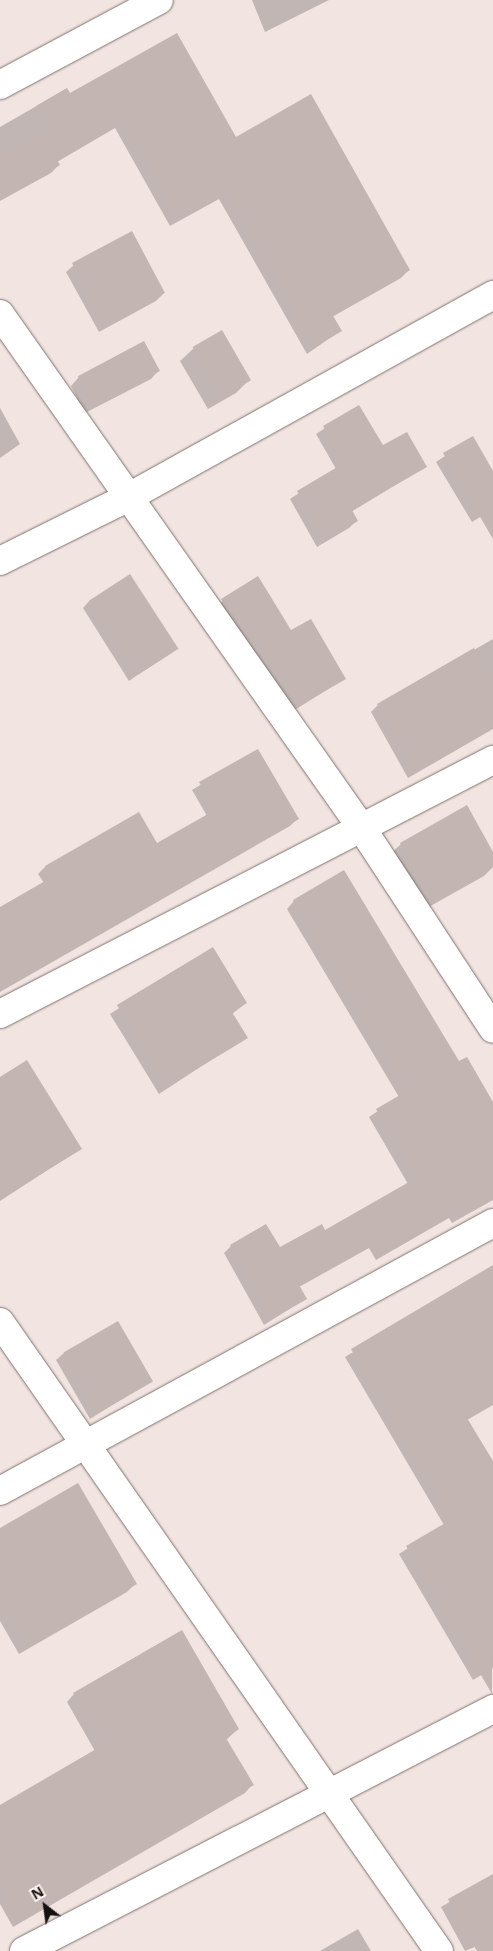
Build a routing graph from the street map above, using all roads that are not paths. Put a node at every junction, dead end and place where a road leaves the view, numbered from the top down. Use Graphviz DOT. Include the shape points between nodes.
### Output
graph roads {
  1 [pos="159,0"];
  2 [pos="0,86"];
  3 [pos="493,295"];
  4 [pos="0,314"];
  5 [pos="127,498"];
  6 [pos="0,561"];
  7 [pos="493,760"];
  8 [pos="361,827"];
  9 [pos="0,1014"];
  10 [pos="493,1029"];
  11 [pos="493,1222"];
  12 [pos="0,1322"];
  13 [pos="84,1444"];
  14 [pos="0,1491"];
  15 [pos="493,1709"];
  16 [pos="331,1793"];
  17 [pos="24,1951"];
  18 [pos="438,1951"];
  1 -- 2 [label="street"];
  3 -- 5 [label="street"];
  4 -- 5 [label="street"];
  5 -- 6 [label="street"];
  5 -- 8 [label="street"];
  7 -- 8 [label="street"];
  8 -- 9 [label="street"];
  8 -- 10 [label="street"];
  11 -- 13 [label="street"];
  12 -- 13 [label="street"];
  13 -- 14 [label="street"];
  13 -- 16 [label="street"];
  15 -- 16 [label="street"];
  16 -- 17 [label="street"];
  16 -- 18 [label="street"];
}
